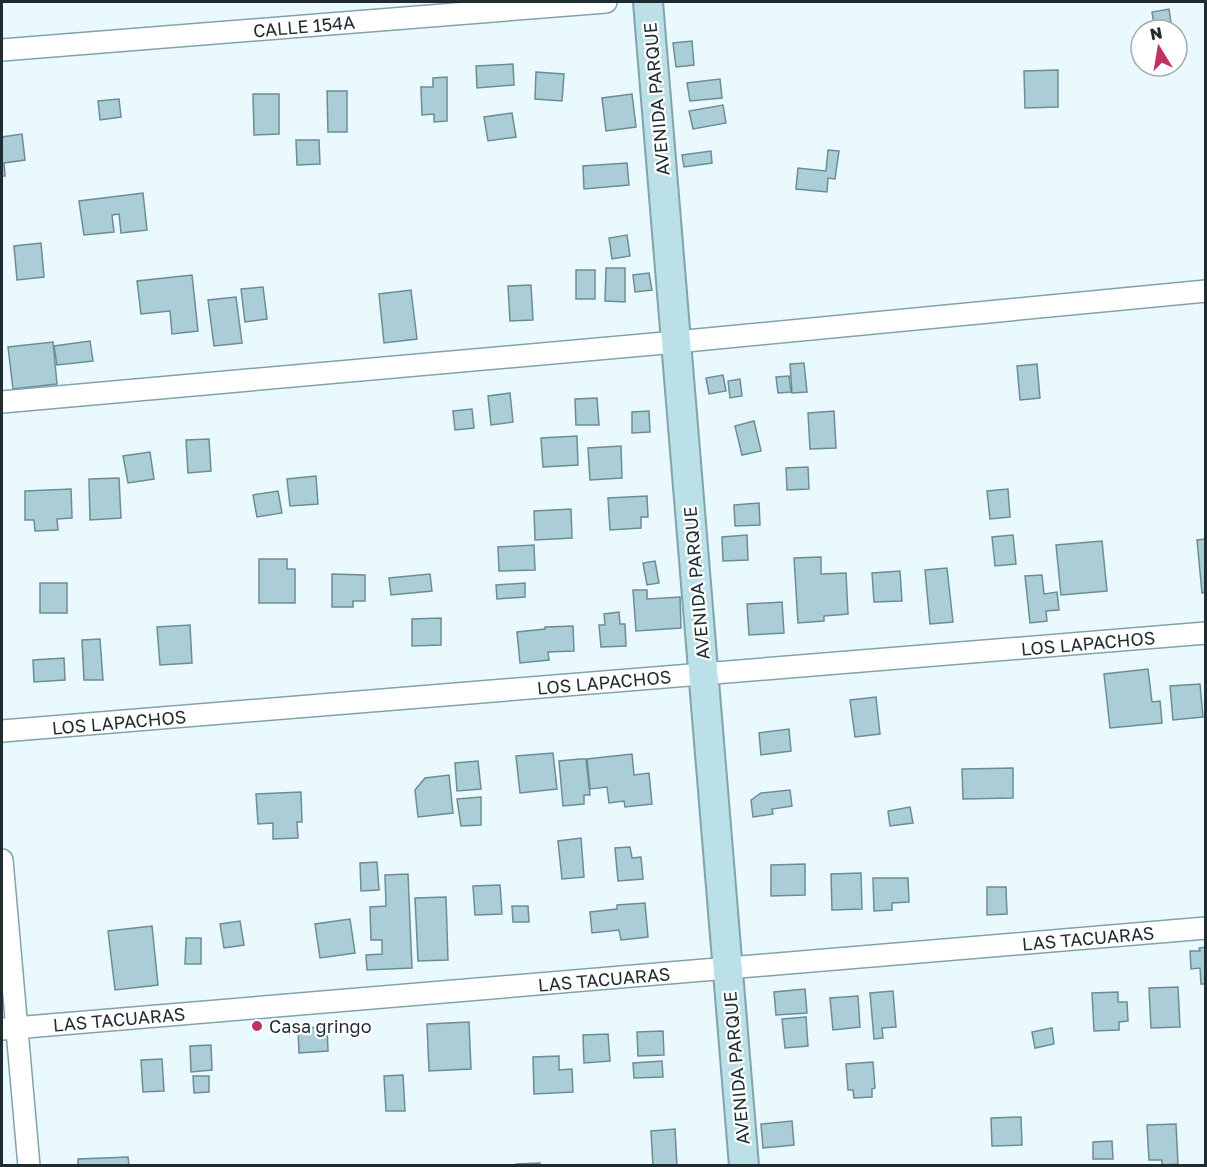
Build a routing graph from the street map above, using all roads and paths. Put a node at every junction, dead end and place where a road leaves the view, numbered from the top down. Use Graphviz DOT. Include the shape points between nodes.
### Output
graph roads {
  1 [pos="606,2"];
  2 [pos="648,2"];
  3 [pos="2,50"];
  4 [pos="1206,291"];
  5 [pos="676,342"];
  6 [pos="2,402"];
  7 [pos="1206,633"];
  8 [pos="704,674"];
  9 [pos="2,731"];
  10 [pos="2,860"];
  11 [pos="1206,928"];
  12 [pos="728,968"];
  13 [pos="9,1029"];
  14 [pos="29,1166"];
  15 [pos="744,1166"];
  1 -- 3 [label="street, CALLE 154A"];
  2 -- 5 [label="street, AVENIDA PARQUE"];
  4 -- 5 [label="street"];
  5 -- 6 [label="street"];
  5 -- 8 [label="street, AVENIDA PARQUE"];
  7 -- 8 [label="street, LOS LAPACHOS"];
  8 -- 9 [label="street, LOS LAPACHOS"];
  8 -- 12 [label="street, AVENIDA PARQUE"];
  10 -- 13 [label="street"];
  11 -- 12 [label="street, LAS TACUARAS"];
  12 -- 13 [label="street, LAS TACUARAS"];
  12 -- 15 [label="street, AVENIDA PARQUE"];
  13 -- 14 [label="street"];
}
